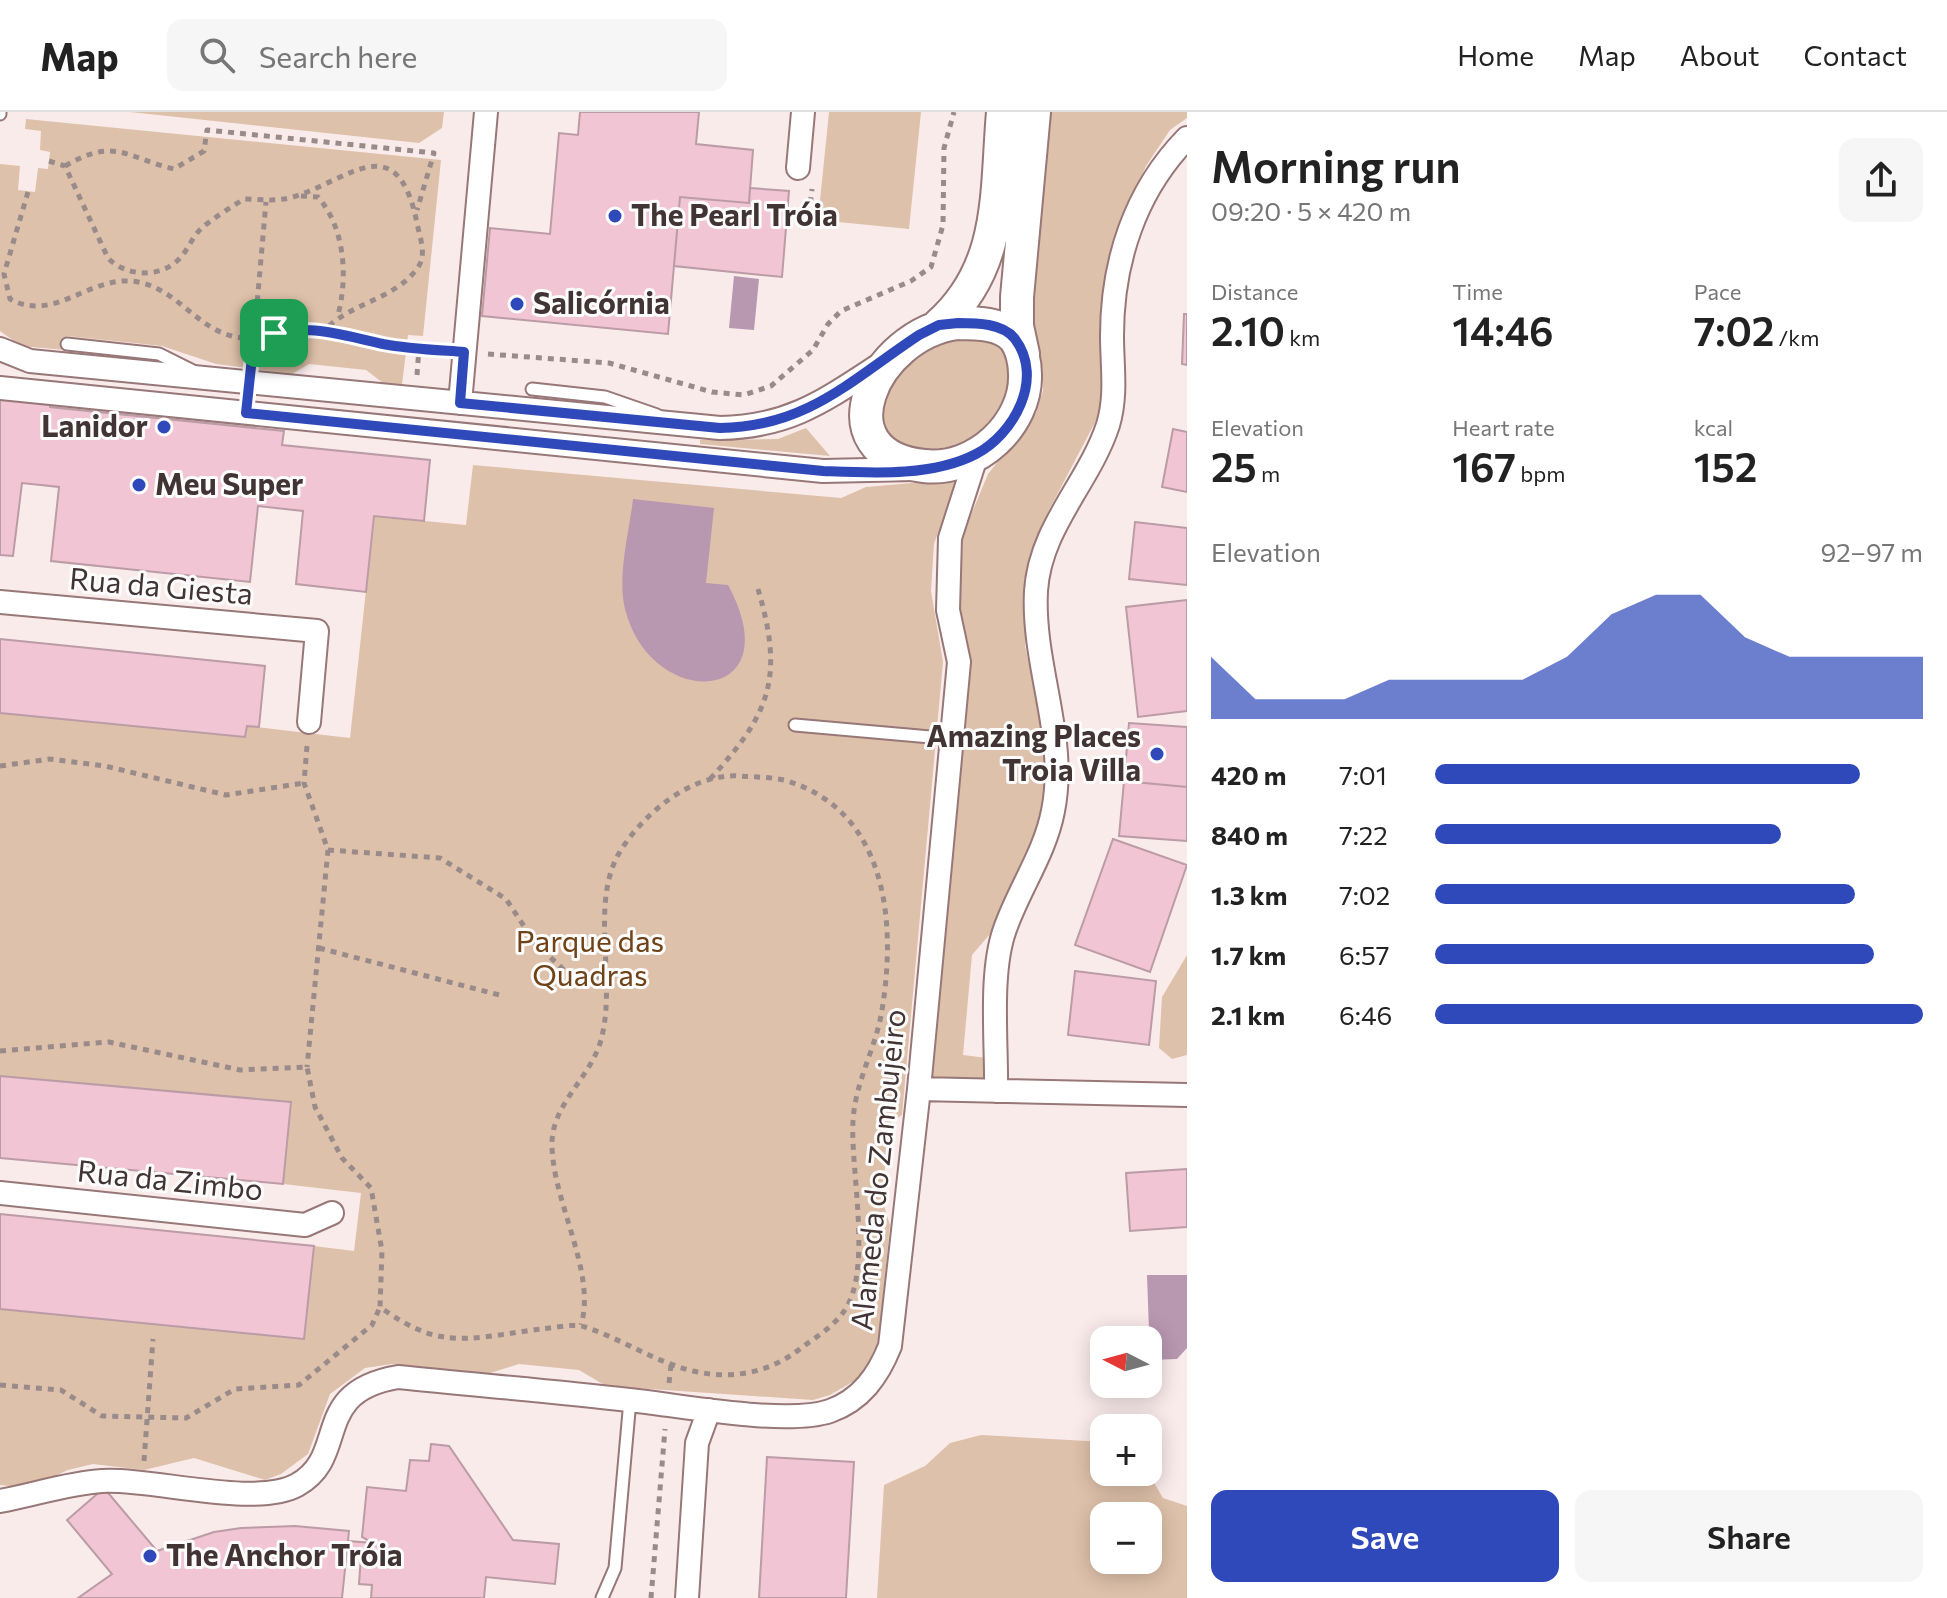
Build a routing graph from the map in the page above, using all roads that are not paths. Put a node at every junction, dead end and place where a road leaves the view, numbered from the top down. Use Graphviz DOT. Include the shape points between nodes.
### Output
graph roads {
  1 [pos="486,112"];
  2 [pos="803,112"];
  3 [pos="1003,112"];
  4 [pos="1034,112"];
  5 [pos="1187,138"];
  6 [pos="798,168"];
  7 [pos="939,325"];
  8 [pos="67,344"];
  9 [pos="0,349"];
  10 [pos="891,357"];
  11 [pos="1025,361"];
  12 [pos="207,379"];
  13 [pos="0,388"];
  14 [pos="532,389"];
  15 [pos="460,403"];
  16 [pos="696,426"];
  17 [pos="977,454"];
  18 [pos="931,467"];
  19 [pos="0,602"];
  20 [pos="309,722"];
  21 [pos="795,725"];
  22 [pos="953,739"];
  23 [pos="919,1089"];
  24 [pos="996,1091"];
  25 [pos="1187,1095"];
  26 [pos="0,1193"];
  27 [pos="332,1213"];
  28 [pos="630,1400"];
  29 [pos="709,1410"];
  30 [pos="0,1501"];
  31 [pos="602,1598"];
  32 [pos="687,1598"];
  1 -- 15 [label="street"];
  2 -- 6 [label="street"];
  3 -- 7 [label="main road" via="989,253 959,307"];
  4 -- 11 [label="main road" via="1017,297"];
  5 -- 24 [label="street" via="1133,217 1113,304 1108,425 1045,549 1037,585 1038,653 1058,775 1040,851 1004,931"];
  7 -- 10 [label="main road"];
  7 -- 11 [label="main road" via="999,328 1015,338"];
  8 -- 12 [label="lane" via="159,354"];
  9 -- 12 [label="street" via="30,361"];
  10 -- 16 [label="street" via="785,420 753,428"];
  10 -- 18 [label="main road" via="870,390 870,429 876,444 893,458"];
  11 -- 17 [label="main road" via="1022,404 1011,423"];
  12 -- 15 [label="street"];
  13 -- 18 [label="street" via="823,471"];
  14 -- 16 [label="lane" via="605,397"];
  15 -- 16 [label="street"];
  17 -- 18 [label="main road"];
  17 -- 22 [label="street, Alameda do Zambujeiro" via="950,538 948,610 959,662"];
  19 -- 20 [label="street, Rua da Giesta" via="317,631"];
  21 -- 22 [label="lane"];
  22 -- 23 [label="street, Alameda do Zambujeiro"];
  23 -- 24 [label="street"];
  23 -- 29 [label="street, Alameda do Zambujeiro" via="890,1346 875,1377 848,1403 819,1414"];
  24 -- 25 [label="street"];
  26 -- 27 [label="street, Rua da Zimbo" via="305,1225"];
  28 -- 29 [label="street, Alameda do Zambujeiro"];
  28 -- 30 [label="street, Alameda do Zambujeiro" via="398,1377 370,1382 349,1396 333,1421 319,1465 297,1485 269,1492 102,1481"];
  28 -- 31 [label="lane" via="615,1568"];
  29 -- 32 [label="street" via="697,1443"];
}
